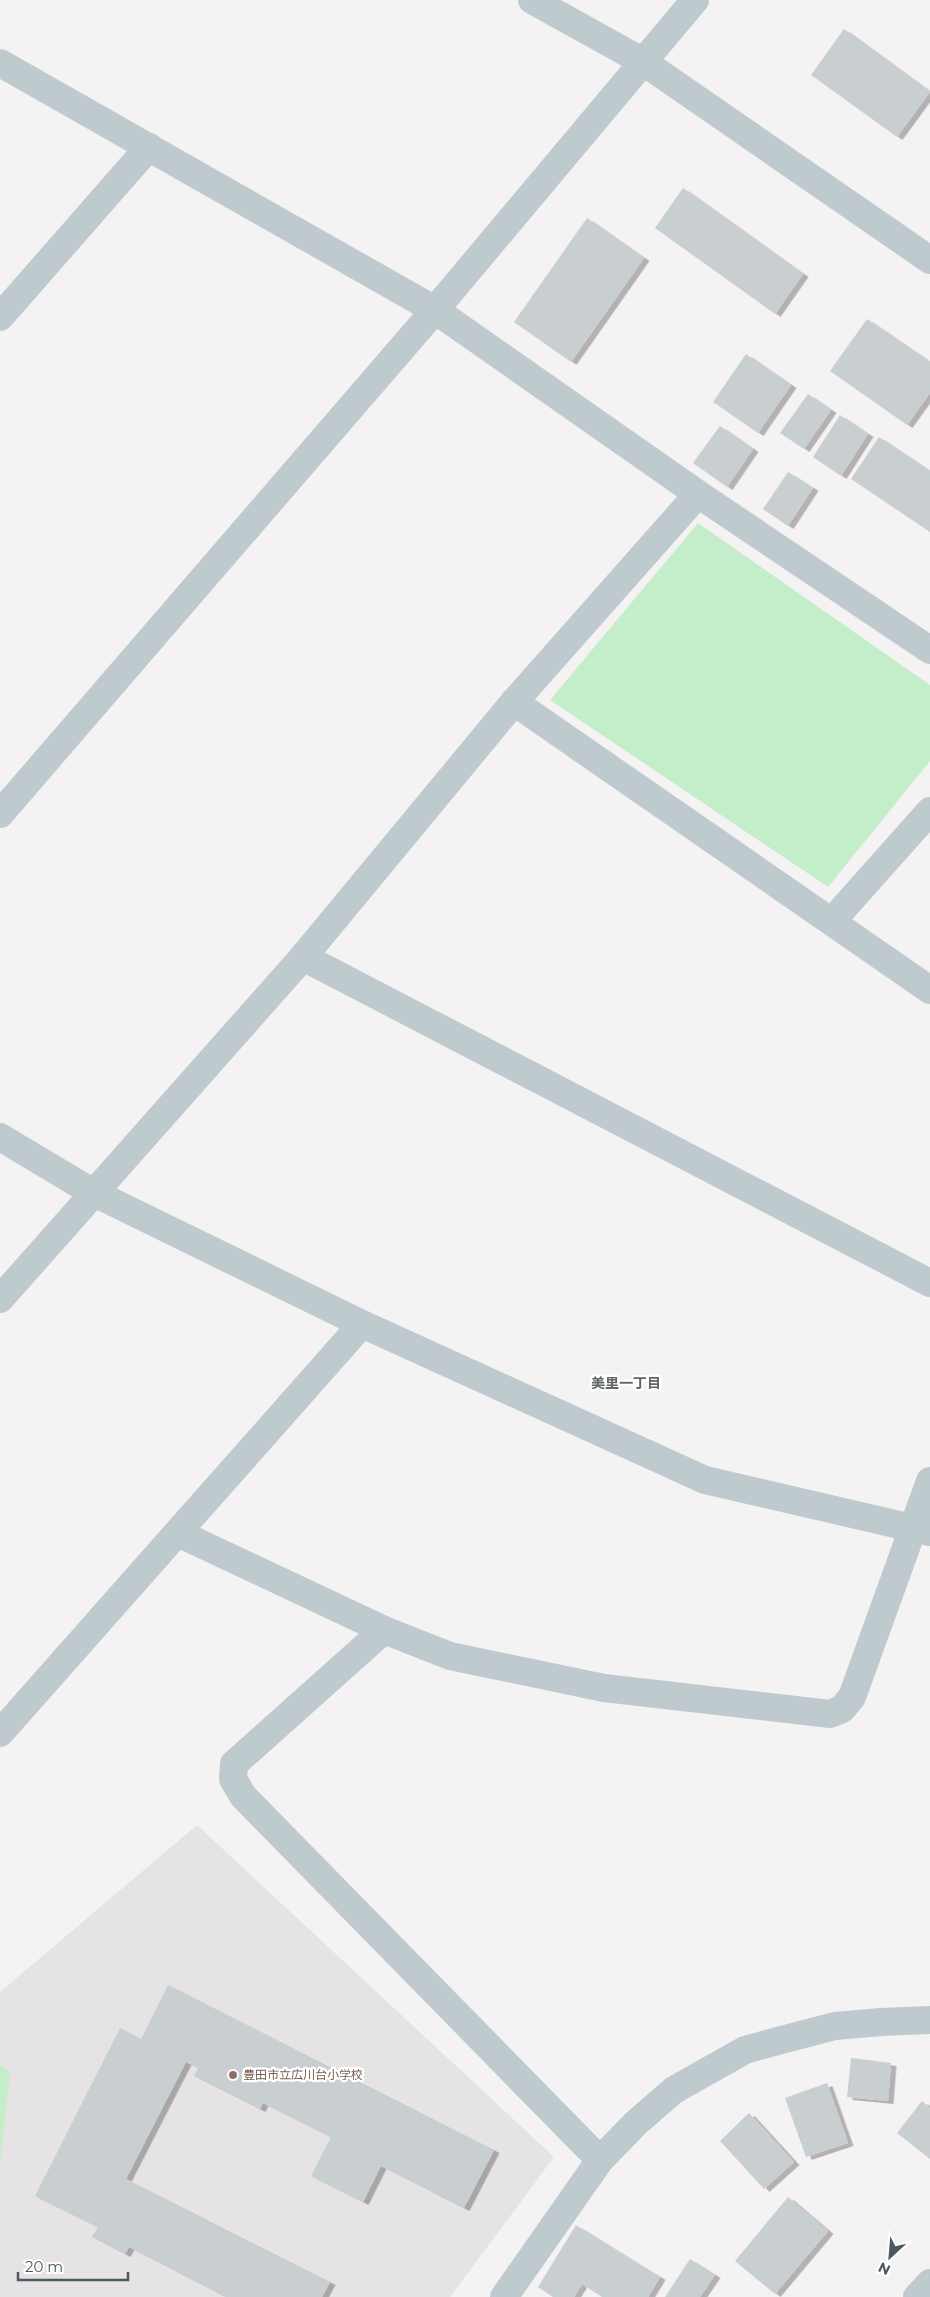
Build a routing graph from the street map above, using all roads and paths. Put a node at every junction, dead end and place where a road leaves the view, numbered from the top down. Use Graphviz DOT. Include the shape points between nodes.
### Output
graph roads {
  1 [pos="532,0"];
  2 [pos="695,0"];
  3 [pos="642,61"];
  4 [pos="0,63"];
  5 [pos="149,147"];
  6 [pos="930,260"];
  7 [pos="435,310"];
  8 [pos="0,317"];
  9 [pos="698,494"];
  10 [pos="930,650"];
  11 [pos="514,702"];
  12 [pos="930,811"];
  13 [pos="0,814"];
  14 [pos="832,921"];
  15 [pos="303,957"];
  16 [pos="930,990"];
  17 [pos="0,1137"];
  18 [pos="92,1192"];
  19 [pos="930,1283"];
  20 [pos="0,1299"];
  21 [pos="362,1324"];
  22 [pos="930,1481"];
  23 [pos="921,1530"];
  24 [pos="178,1533"];
  25 [pos="384,1630"];
  26 [pos="0,1733"];
  27 [pos="930,2020"];
  28 [pos="600,2160"];
  29 [pos="930,2283"];
  30 [pos="504,2297"];
  31 [pos="917,2297"];
  1 -- 3 [label="street"];
  2 -- 3 [label="street"];
  3 -- 6 [label="street"];
  3 -- 7 [label="street"];
  4 -- 5 [label="street"];
  5 -- 7 [label="street"];
  5 -- 8 [label="street"];
  7 -- 9 [label="street"];
  7 -- 13 [label="street"];
  9 -- 10 [label="street"];
  9 -- 11 [label="street"];
  11 -- 14 [label="street"];
  11 -- 15 [label="street"];
  12 -- 14 [label="street"];
  14 -- 16 [label="street"];
  15 -- 18 [label="street"];
  15 -- 19 [label="street"];
  17 -- 18 [label="street"];
  18 -- 20 [label="street"];
  18 -- 21 [label="street"];
  21 -- 23 [label="street" via="705,1480"];
  21 -- 24 [label="street"];
  22 -- 23 [label="street"];
  23 -- 25 [label="street" via="852,1697 842,1710 830,1714 604,1688 450,1656"];
  24 -- 25 [label="street"];
  24 -- 26 [label="street"];
  25 -- 28 [label="street" via="234,1764 233,1779 243,1796"];
  27 -- 28 [label="street" via="835,2026 745,2050 674,2090"];
  28 -- 30 [label="street"];
  29 -- 31 [label="street"];
}
